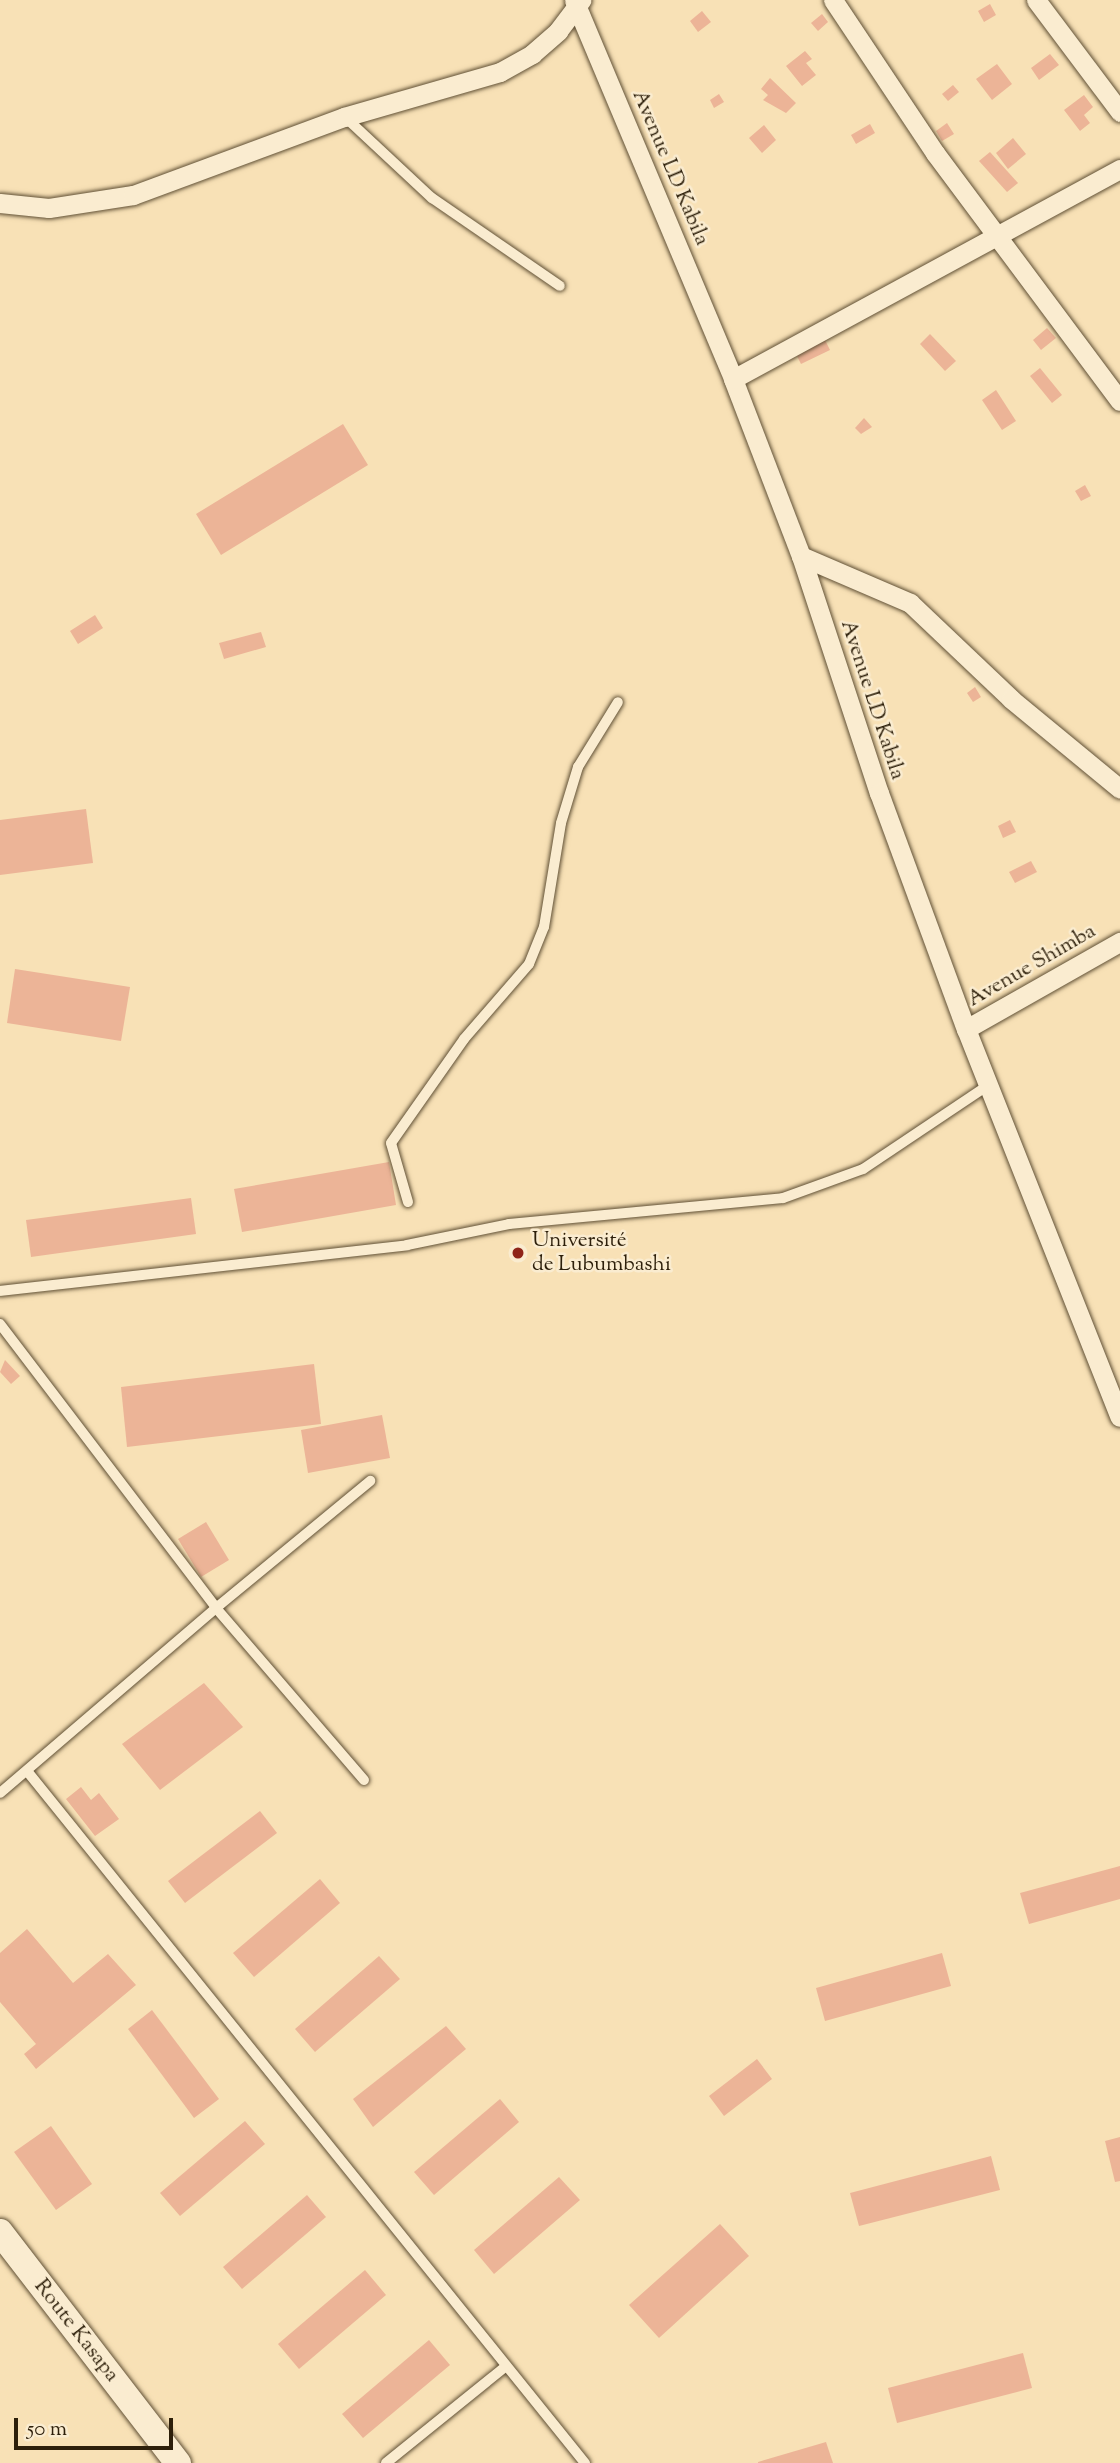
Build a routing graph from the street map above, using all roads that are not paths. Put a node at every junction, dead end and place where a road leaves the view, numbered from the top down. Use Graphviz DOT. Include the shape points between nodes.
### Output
graph roads {
  1 [pos="833,0"];
  2 [pos="1036,0"];
  3 [pos="577,1"];
  4 [pos="1120,112"];
  5 [pos="344,117"];
  6 [pos="1120,169"];
  7 [pos="0,203"];
  8 [pos="997,238"];
  9 [pos="560,286"];
  10 [pos="733,379"];
  11 [pos="1120,401"];
  12 [pos="800,556"];
  13 [pos="618,702"];
  14 [pos="1120,789"];
  15 [pos="1120,942"];
  16 [pos="966,1030"];
  17 [pos="987,1086"];
  18 [pos="408,1202"];
  19 [pos="0,1291"];
  20 [pos="0,1324"];
  21 [pos="1120,1417"];
  22 [pos="370,1482"];
  23 [pos="216,1608"];
  24 [pos="27,1771"];
  25 [pos="364,1780"];
  26 [pos="0,1793"];
  27 [pos="0,2232"];
  28 [pos="505,2367"];
  29 [pos="178,2463"];
  30 [pos="386,2463"];
  31 [pos="585,2463"];
  1 -- 8 [label="street"];
  2 -- 4 [label="street"];
  3 -- 5 [label="street" via="558,31 532,54 500,72"];
  3 -- 10 [label="street, Avenue LD Kabila"];
  5 -- 7 [label="street" via="133,195 48,208"];
  5 -- 9 [label="lane" via="432,198"];
  6 -- 8 [label="street"];
  8 -- 10 [label="street"];
  8 -- 11 [label="street"];
  10 -- 12 [label="street, Avenue LD Kabila"];
  12 -- 14 [label="street" via="917,609 1011,699"];
  12 -- 16 [label="street, Avenue LD Kabila" via="879,793"];
  13 -- 18 [label="lane" via="578,767 561,823 544,927 529,964 464,1039 391,1143"];
  15 -- 16 [label="street, Avenue Shimba"];
  16 -- 17 [label="street, Avenue LD Kabila"];
  17 -- 19 [label="lane" via="863,1169 783,1198 509,1224 407,1245"];
  17 -- 21 [label="street, Avenue LD Kabila"];
  20 -- 23 [label="lane"];
  22 -- 23 [label="lane"];
  23 -- 24 [label="lane"];
  23 -- 25 [label="lane"];
  24 -- 26 [label="lane"];
  24 -- 28 [label="lane"];
  27 -- 29 [label="main road, Route Kasapa"];
  28 -- 30 [label="lane"];
  28 -- 31 [label="lane"];
}
